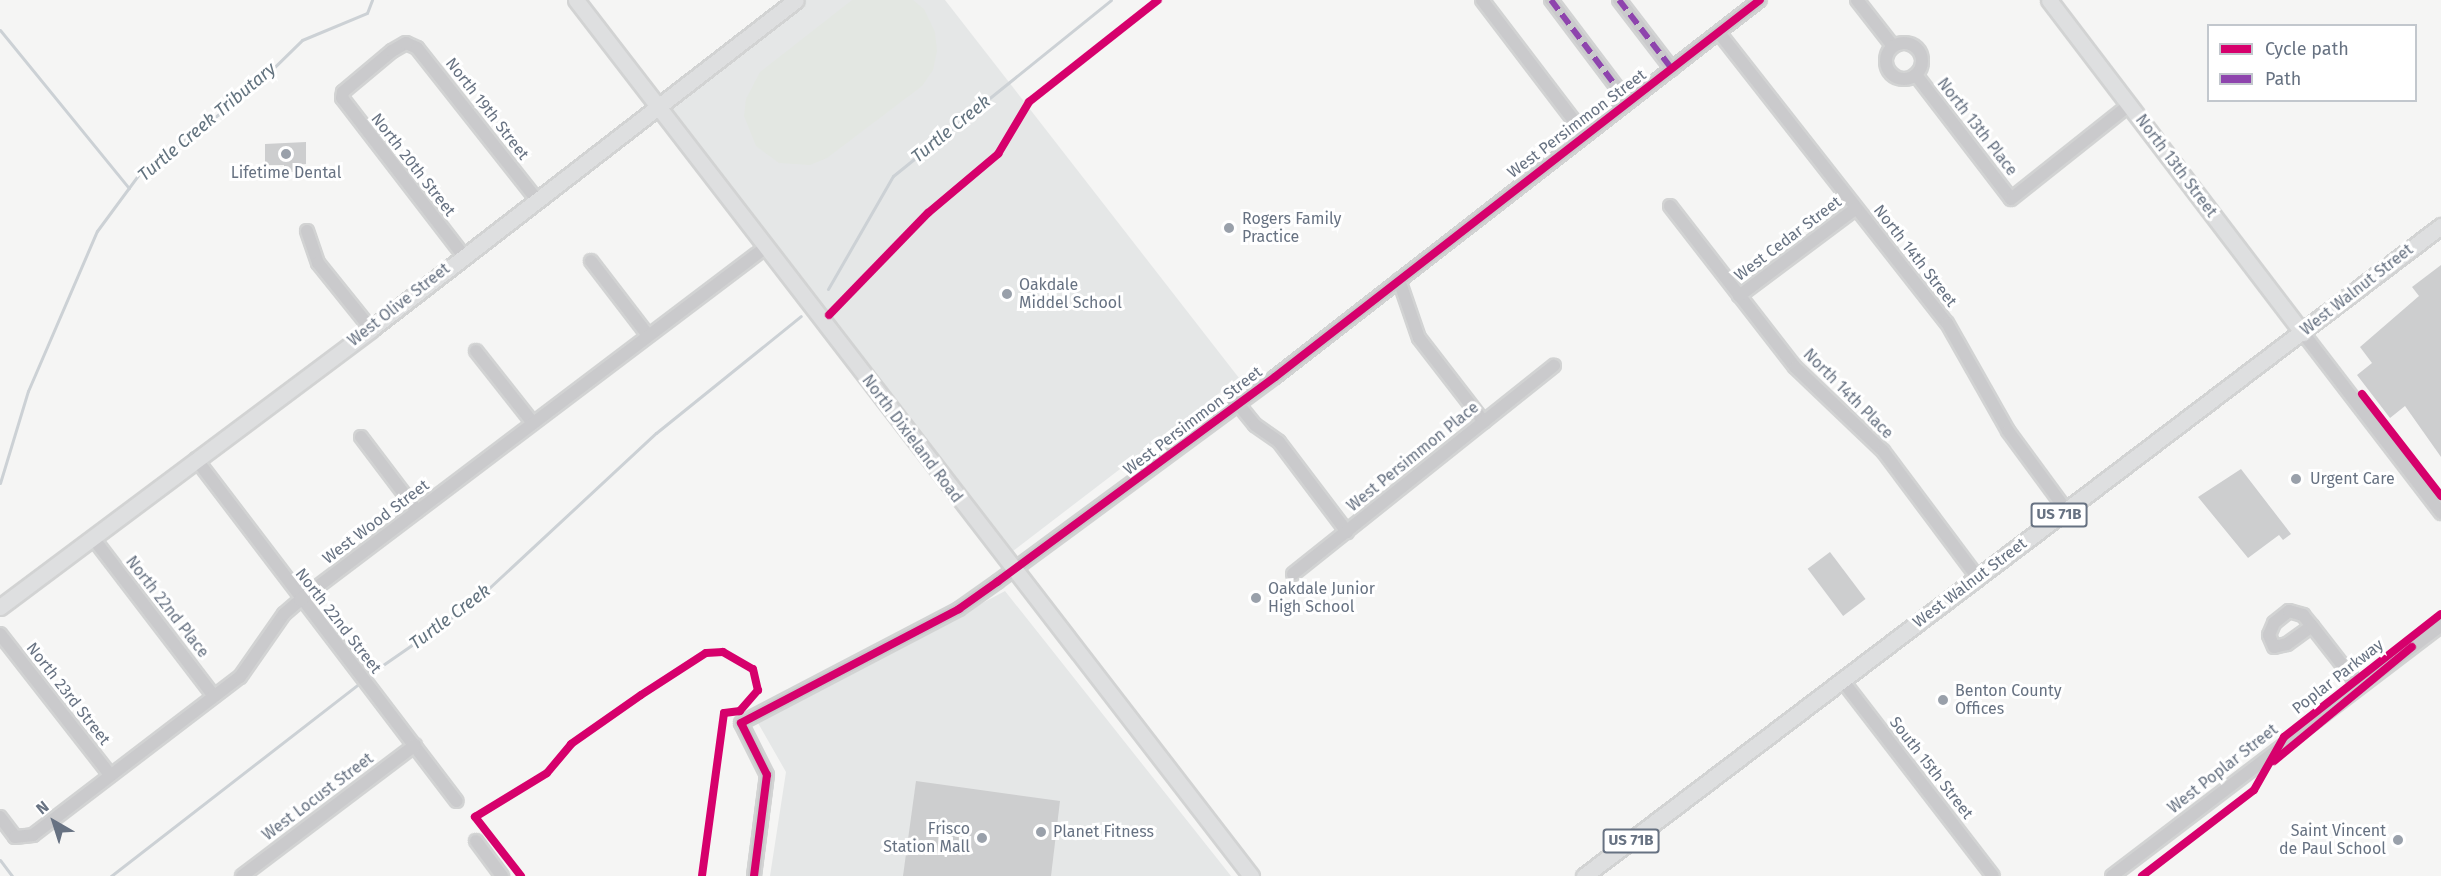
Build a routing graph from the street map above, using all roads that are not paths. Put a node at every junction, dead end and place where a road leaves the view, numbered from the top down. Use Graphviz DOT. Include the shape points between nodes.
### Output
graph roads {
  1 [pos="576,0"];
  2 [pos="796,0"];
  3 [pos="1482,0"];
  4 [pos="1551,0"];
  5 [pos="1619,0"];
  6 [pos="1760,0"];
  7 [pos="1857,0"];
  8 [pos="2049,0"];
  9 [pos="1720,34"];
  10 [pos="1893,46"];
  11 [pos="1672,69"];
  12 [pos="1916,75"];
  13 [pos="343,92"];
  14 [pos="1628,102"];
  15 [pos="661,105"];
  16 [pos="2129,105"];
  17 [pos="1584,134"];
  18 [pos="538,201"];
  19 [pos="1670,206"];
  20 [pos="1856,208"];
  21 [pos="2441,226"];
  22 [pos="307,231"];
  23 [pos="766,247"];
  24 [pos="463,255"];
  25 [pos="591,261"];
  26 [pos="1399,280"];
  27 [pos="1740,296"];
  28 [pos="371,329"];
  29 [pos="2303,333"];
  30 [pos="647,334"];
  31 [pos="476,351"];
  32 [pos="1554,366"];
  33 [pos="1238,404"];
  34 [pos="532,422"];
  35 [pos="1484,422"];
  36 [pos="361,437"];
  37 [pos="196,459"];
  38 [pos="2066,510"];
  39 [pos="417,511"];
  40 [pos="2441,513"];
  41 [pos="1347,532"];
  42 [pos="93,538"];
  43 [pos="1012,570"];
  44 [pos="1293,574"];
  45 [pos="1978,578"];
  46 [pos="300,600"];
  47 [pos="0,607"];
  48 [pos="2441,625"];
  49 [pos="2312,626"];
  50 [pos="0,634"];
  51 [pos="1842,680"];
  52 [pos="2358,685"];
  53 [pos="214,696"];
  54 [pos="415,745"];
  55 [pos="110,775"];
  56 [pos="457,801"];
  57 [pos="0,817"];
  58 [pos="476,841"];
  59 [pos="242,876"];
  60 [pos="502,876"];
  61 [pos="754,876"];
  62 [pos="1251,876"];
  63 [pos="1584,876"];
  64 [pos="1994,876"];
  65 [pos="2112,876"];
  1 -- 15 [label="main road, North Dixieland Road"];
  2 -- 15 [label="main road, West Olive Street"];
  3 -- 17 [label="street"];
  4 -- 14 [label="street"];
  5 -- 11 [label="street"];
  6 -- 9 [label="street, West Persimmon Street"];
  7 -- 10 [label="street"];
  8 -- 16 [label="main road, North 13th Street"];
  9 -- 11 [label="street, West Persimmon Street"];
  9 -- 20 [label="street, North 14th Street"];
  10 -- 12 [label="street, North 13th Place" via="1906,42 1917,47 1923,64"];
  10 -- 12 [label="street, North 13th Place" via="1886,60 1889,71 1899,79"];
  11 -- 14 [label="street, West Persimmon Street"];
  12 -- 16 [label="street, North 13th Place" via="2011,199"];
  13 -- 18 [label="street, North 19th Street" via="406,43 417,48"];
  13 -- 24 [label="street, North 20th Street" via="346,106"];
  14 -- 17 [label="street, West Persimmon Street"];
  15 -- 18 [label="main road, West Olive Street"];
  15 -- 23 [label="main road, North Dixieland Road"];
  16 -- 29 [label="main road, North 13th Street"];
  17 -- 26 [label="street, West Persimmon Street"];
  18 -- 24 [label="main road, West Olive Street"];
  19 -- 27 [label="street, North 14th Place"];
  20 -- 27 [label="street, West Cedar Street"];
  20 -- 38 [label="street, North 14th Street" via="1947,323 2008,431"];
  21 -- 29 [label="main road, West Walnut Street / US 71B"];
  22 -- 28 [label="street" via="318,263"];
  23 -- 30 [label="street, West Wood Street"];
  23 -- 43 [label="main road, North Dixieland Road"];
  24 -- 28 [label="main road, West Olive Street"];
  25 -- 30 [label="street"];
  26 -- 33 [label="street, West Persimmon Street"];
  26 -- 35 [label="street" via="1419,338"];
  27 -- 45 [label="street, North 14th Place" via="1795,367 1883,451"];
  28 -- 37 [label="main road, West Olive Street"];
  29 -- 38 [label="main road, West Walnut Street / US 71B"];
  29 -- 40 [label="street"];
  30 -- 34 [label="street, West Wood Street"];
  31 -- 34 [label="street"];
  32 -- 35 [label="street, West Persimmon Place"];
  33 -- 41 [label="street" via="1255,425 1279,442"];
  33 -- 43 [label="street, West Persimmon Street"];
  34 -- 39 [label="street, West Wood Street"];
  35 -- 41 [label="street, West Persimmon Place"];
  36 -- 39 [label="street"];
  37 -- 42 [label="main road, West Olive Street"];
  37 -- 46 [label="street, North 22nd Street"];
  38 -- 45 [label="main road, West Walnut Street / US 71B"];
  39 -- 46 [label="street, West Wood Street"];
  41 -- 44 [label="street, West Persimmon Place"];
  42 -- 47 [label="main road, West Olive Street"];
  42 -- 53 [label="street, North 22nd Place"];
  43 -- 61 [label="street, West Persimmon Street" via="959,609 741,723 767,775"];
  43 -- 62 [label="main road, North Dixieland Road"];
  45 -- 51 [label="main road, West Walnut Street / US 71B"];
  46 -- 53 [label="street, West Wood Street" via="284,614 240,677"];
  46 -- 54 [label="street, North 22nd Street"];
  48 -- 52 [label="street, West Poplar Street"];
  49 -- 52 [label="street"];
  50 -- 55 [label="street, North 23rd Street"];
  51 -- 63 [label="main road, West Walnut Street / US 71B"];
  51 -- 64 [label="street, South 15th Street"];
  52 -- 65 [label="street, West Poplar Street"];
  53 -- 55 [label="street, West Wood Street"];
  54 -- 56 [label="street, North 22nd Street"];
  54 -- 59 [label="street, West Locust Street"];
  55 -- 57 [label="street, West Wood Street" via="24,839 15,837"];
  58 -- 60 [label="street"];
}
